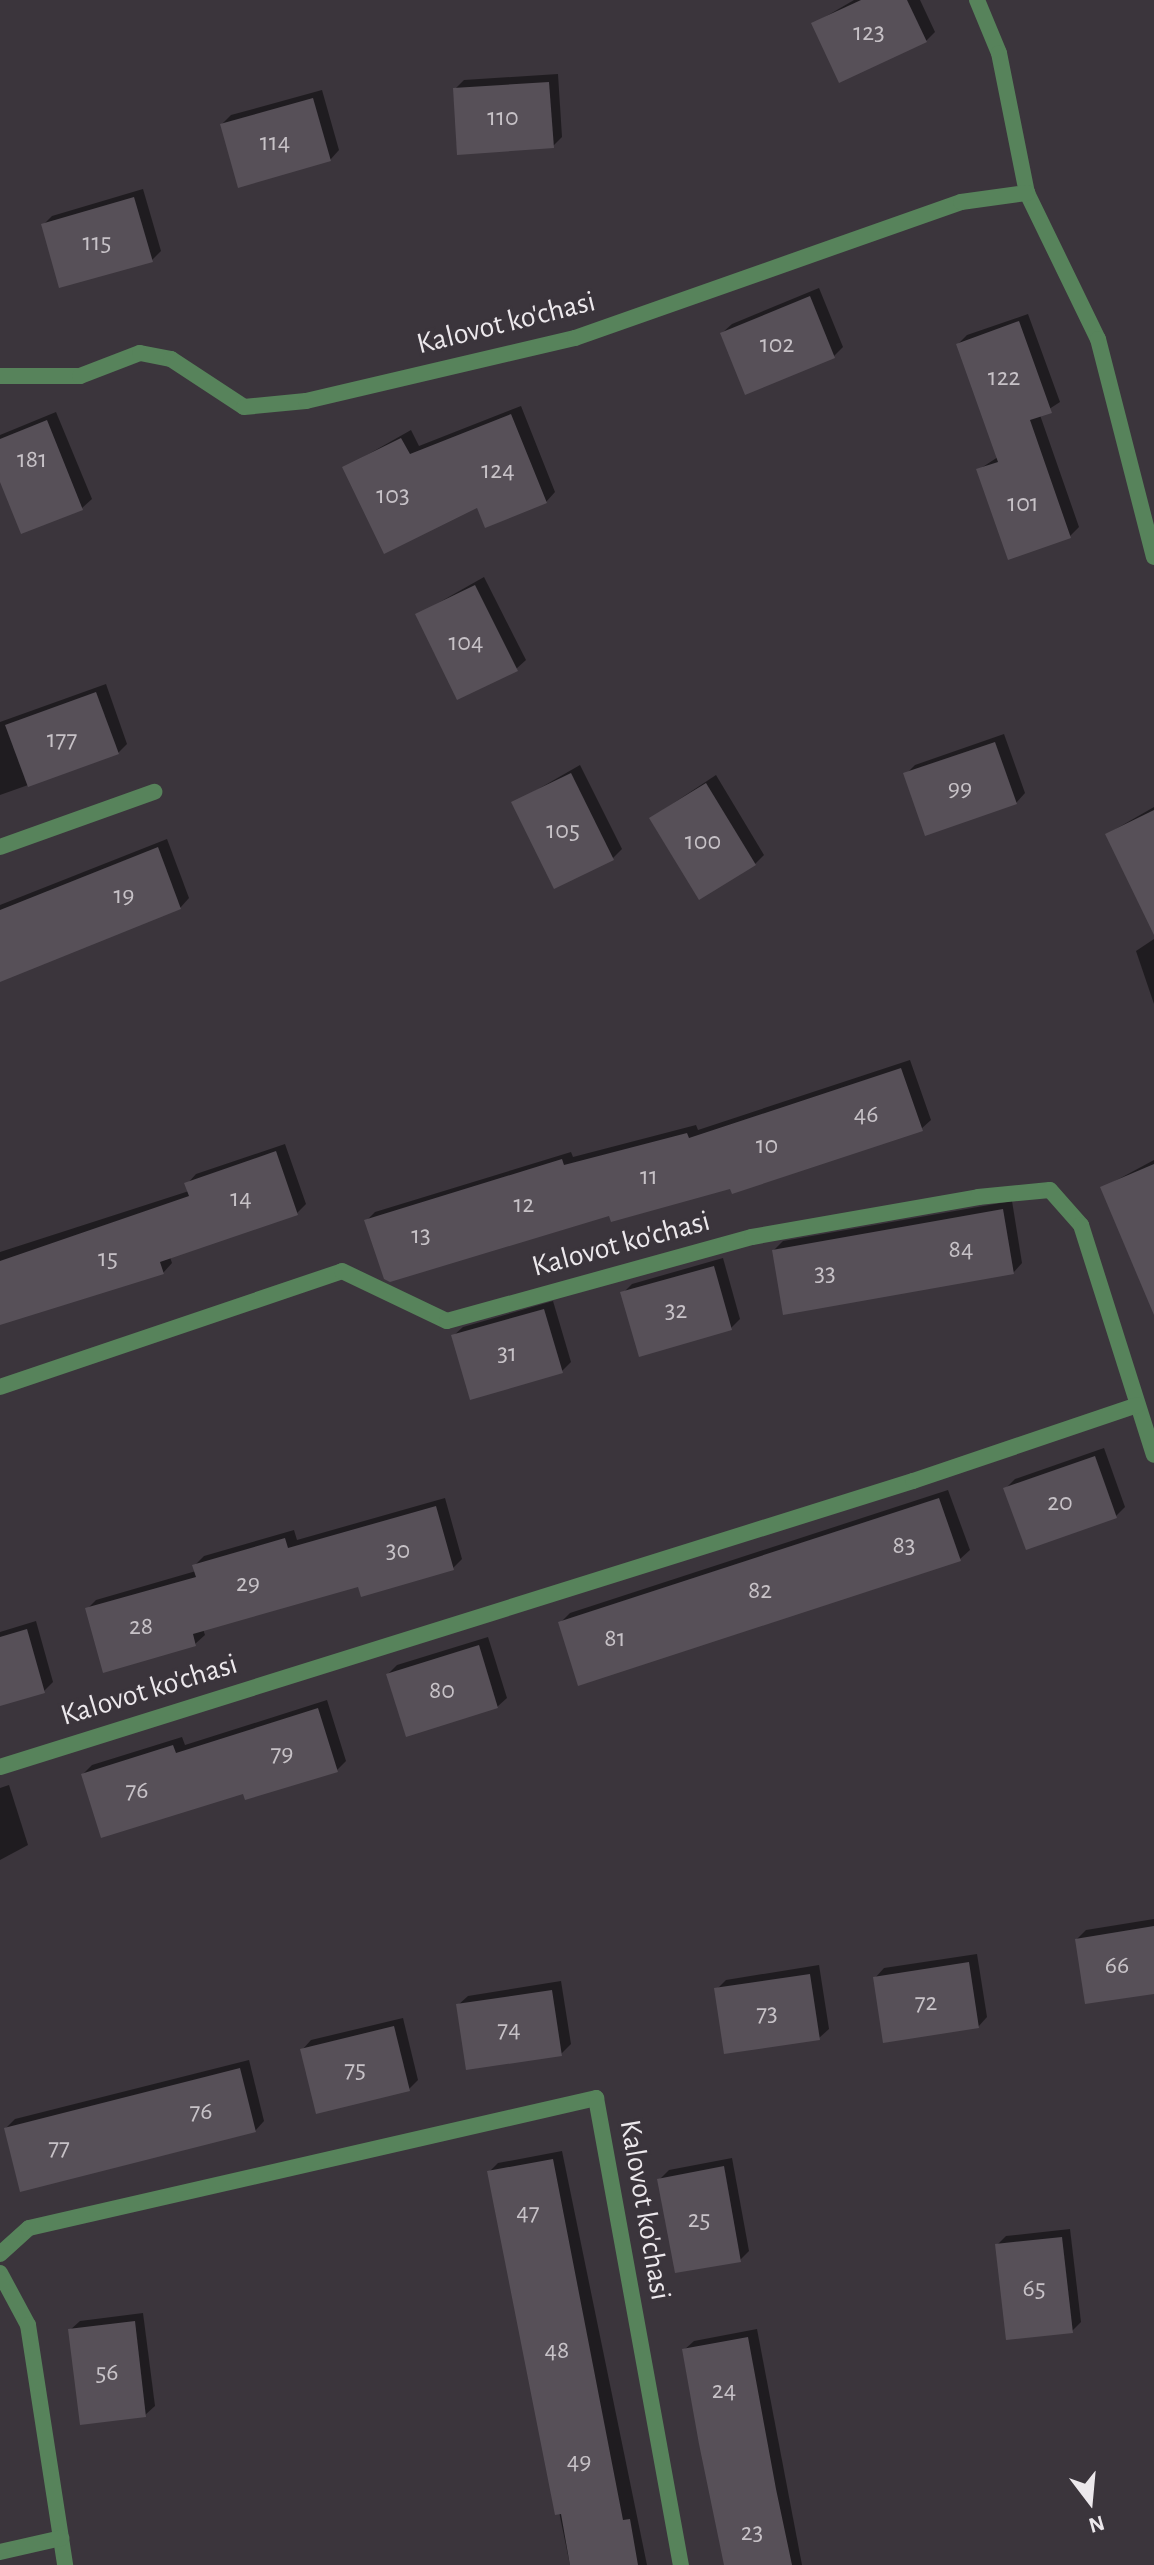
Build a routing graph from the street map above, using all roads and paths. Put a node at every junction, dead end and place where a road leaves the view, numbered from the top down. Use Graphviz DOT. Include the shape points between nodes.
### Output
graph roads {
  1 [pos="977,0"];
  2 [pos="1027,193"];
  3 [pos="0,376"];
  4 [pos="1154,557"];
  5 [pos="154,792"];
  6 [pos="0,847"];
  7 [pos="0,1387"];
  8 [pos="1138,1405"];
  9 [pos="1154,1455"];
  10 [pos="0,1767"];
  11 [pos="0,2254"];
  12 [pos="0,2273"];
  13 [pos="61,2538"];
  14 [pos="0,2552"];
  15 [pos="65,2565"];
  16 [pos="681,2565"];
  1 -- 2 [label="street" via="999,53"];
  2 -- 3 [label="street, Kalovot ko'chasi" via="961,202 575,338 306,401 244,407 171,359 140,353 80,376"];
  2 -- 4 [label="street" via="1098,339"];
  5 -- 6 [label="street"];
  7 -- 8 [label="street, Kalovot ko'chasi" via="342,1271 447,1321 752,1237 978,1197 1050,1190 1081,1225"];
  8 -- 9 [label="street, Kalovot ko'chasi"];
  8 -- 10 [label="street, Kalovot ko'chasi" via="913,1481"];
  11 -- 16 [label="street, Kalovot ko'chasi" via="29,2228 596,2098"];
  12 -- 13 [label="street" via="28,2325"];
  13 -- 14 [label="street"];
  13 -- 15 [label="street"];
}
